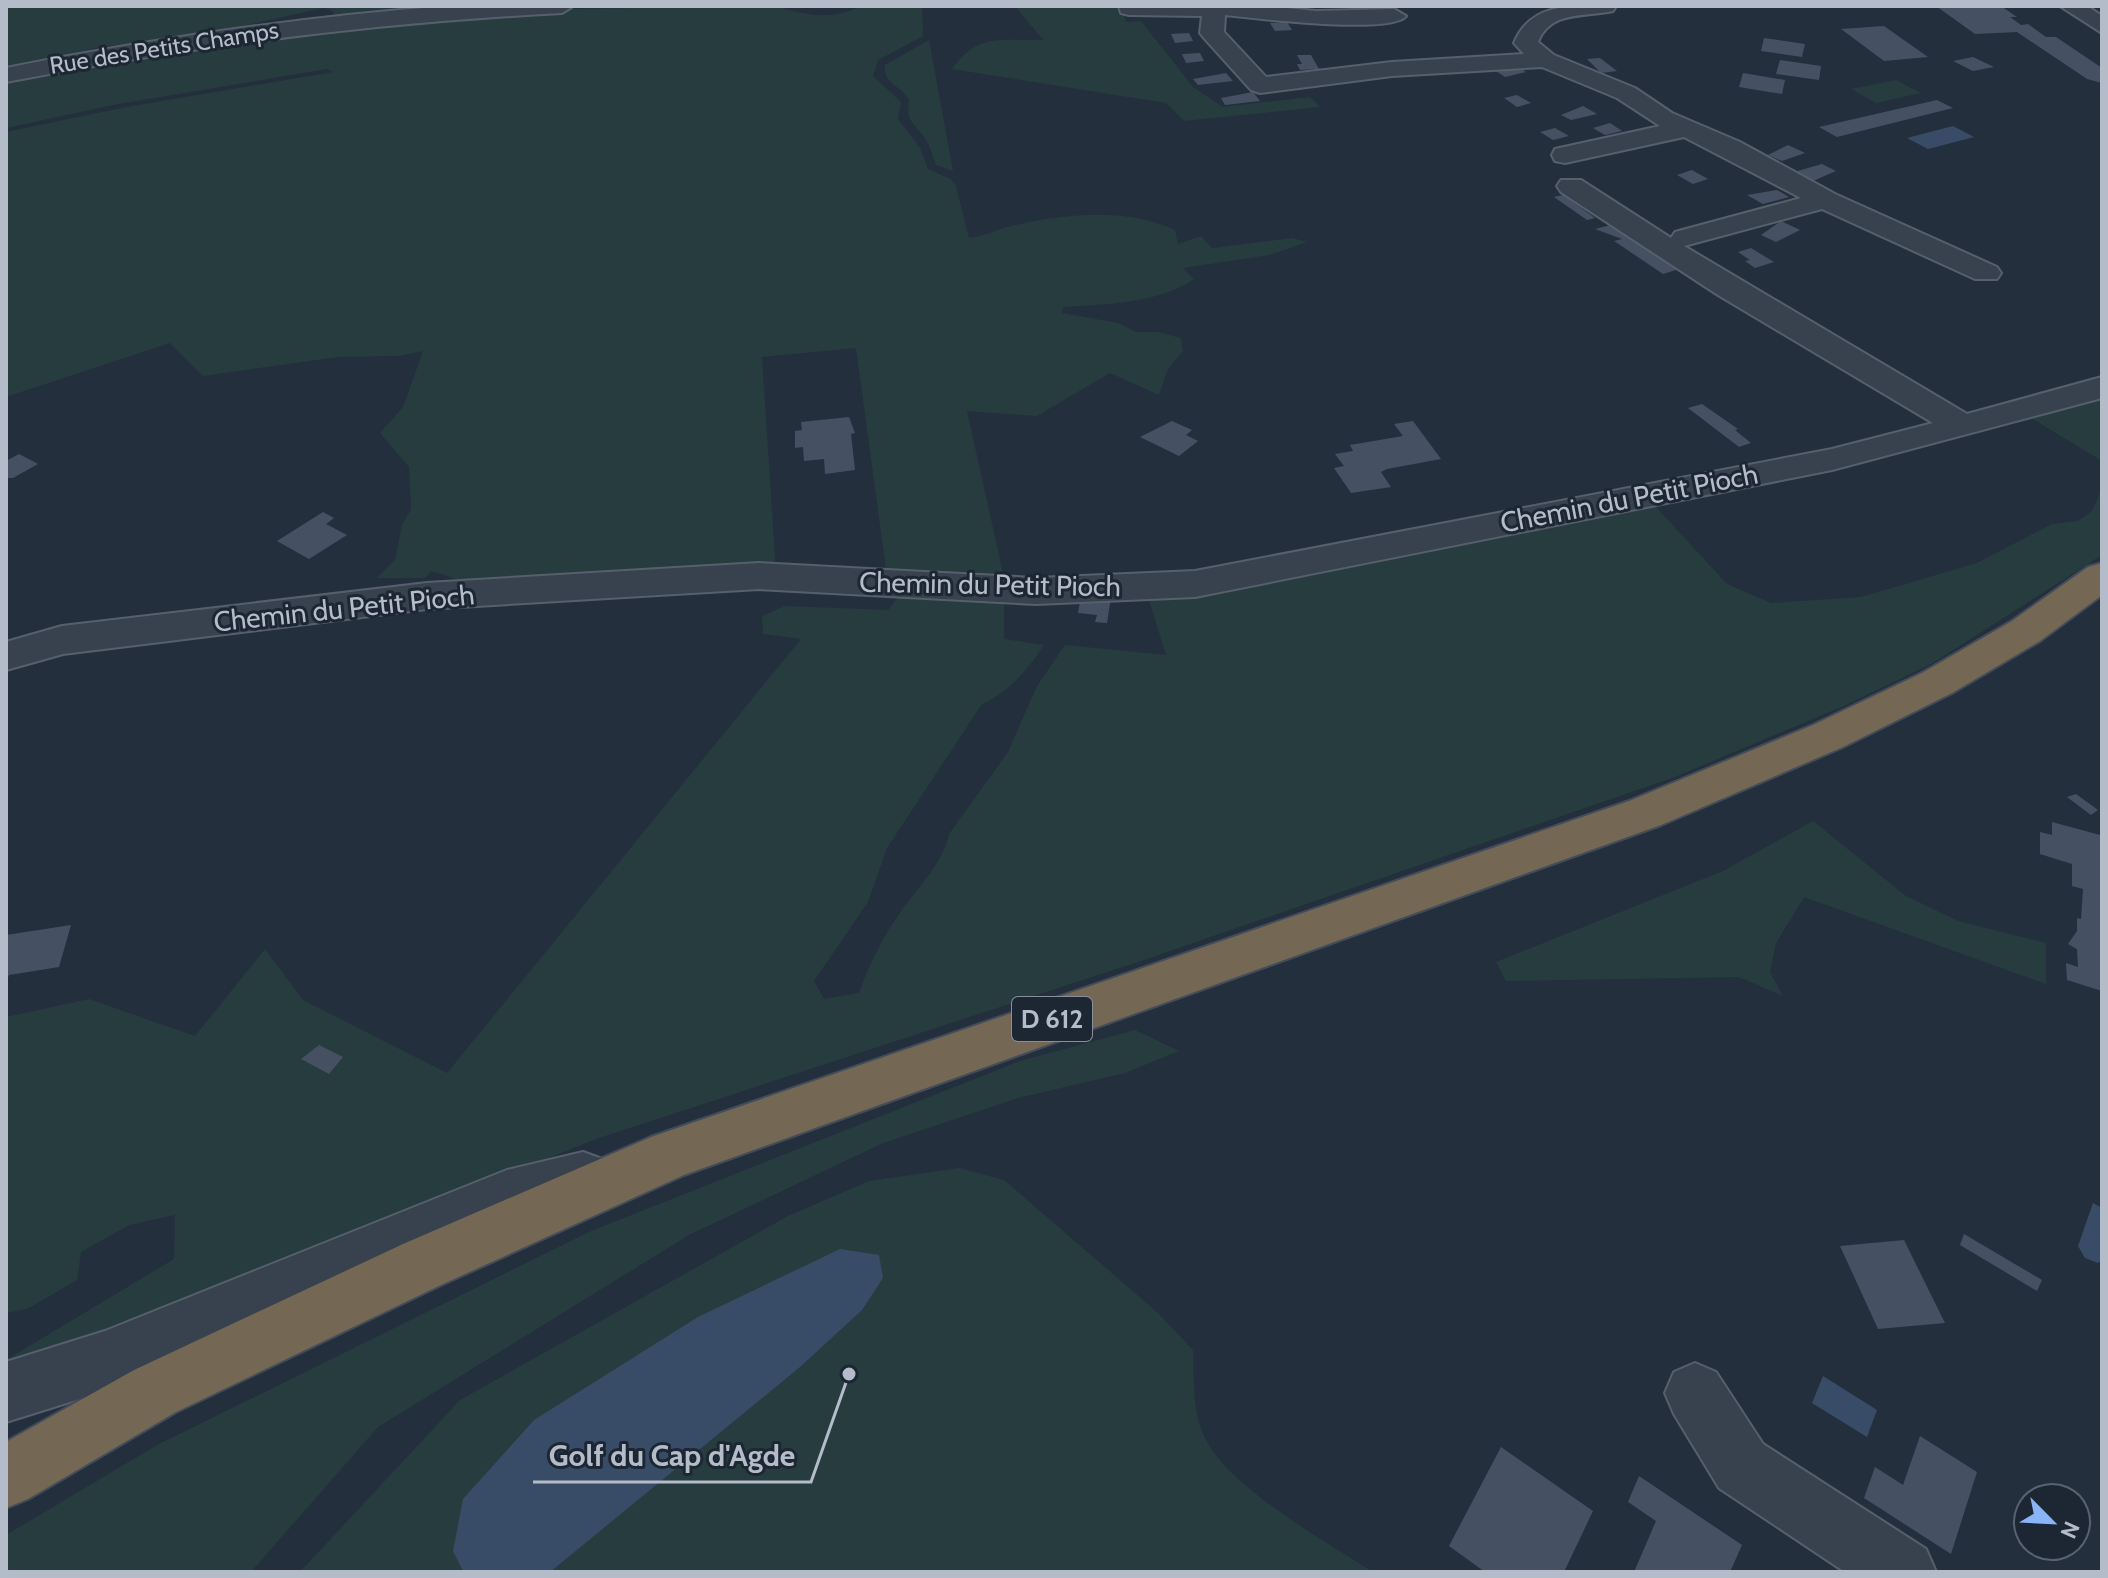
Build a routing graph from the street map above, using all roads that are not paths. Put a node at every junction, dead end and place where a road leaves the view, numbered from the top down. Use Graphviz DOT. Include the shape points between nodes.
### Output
graph roads {
  1 [pos="562,6"];
  2 [pos="1605,6"];
  3 [pos="2071,6"];
  4 [pos="1129,8"];
  5 [pos="1217,9"];
  6 [pos="1394,16"];
  7 [pos="2102,26"];
  8 [pos="1545,60"];
  9 [pos="6,75"];
  10 [pos="1683,129"];
  11 [pos="1825,200"];
  12 [pos="1685,238"];
  13 [pos="1986,273"];
  14 [pos="2102,387"];
  15 [pos="1962,426"];
  16 [pos="2102,576"];
  17 [pos="6,656"];
  18 [pos="670,1155"];
  19 [pos="6,1392"];
  20 [pos="1695,1393"];
  21 [pos="6,1477"];
  22 [pos="1903,1572"];
  1 -- 9 [label="street, Rue des Petits Champs" via="352,15"];
  2 -- 8 [label="street" via="1571,9 1540,22 1526,43"];
  3 -- 7 [label="street"];
  4 -- 5 [label="street"];
  5 -- 6 [label="street" via="1316,18"];
  5 -- 8 [label="street" via="1212,33 1260,85 1392,69"];
  8 -- 10 [label="street" via="1626,93"];
  10 -- 11 [label="street" via="1731,148"];
  10 -- 15 [label="street" via="1568,170 1729,289"];
  11 -- 12 [label="street"];
  11 -- 13 [label="street"];
  14 -- 15 [label="street, Chemin du Petit Pioch"];
  15 -- 17 [label="street, Chemin du Petit Pioch" via="1832,459 1195,584 1036,591 743,577 427,596 62,640"];
  16 -- 18 [label="highway, D 612" via="2026,631 1937,683 1828,736 1645,813"];
  18 -- 19 [label="street" via="507,1196 105,1361"];
  18 -- 21 [label="highway, D 612" via="155,1391"];
  20 -- 22 [label="street" via="1741,1466"];
}
